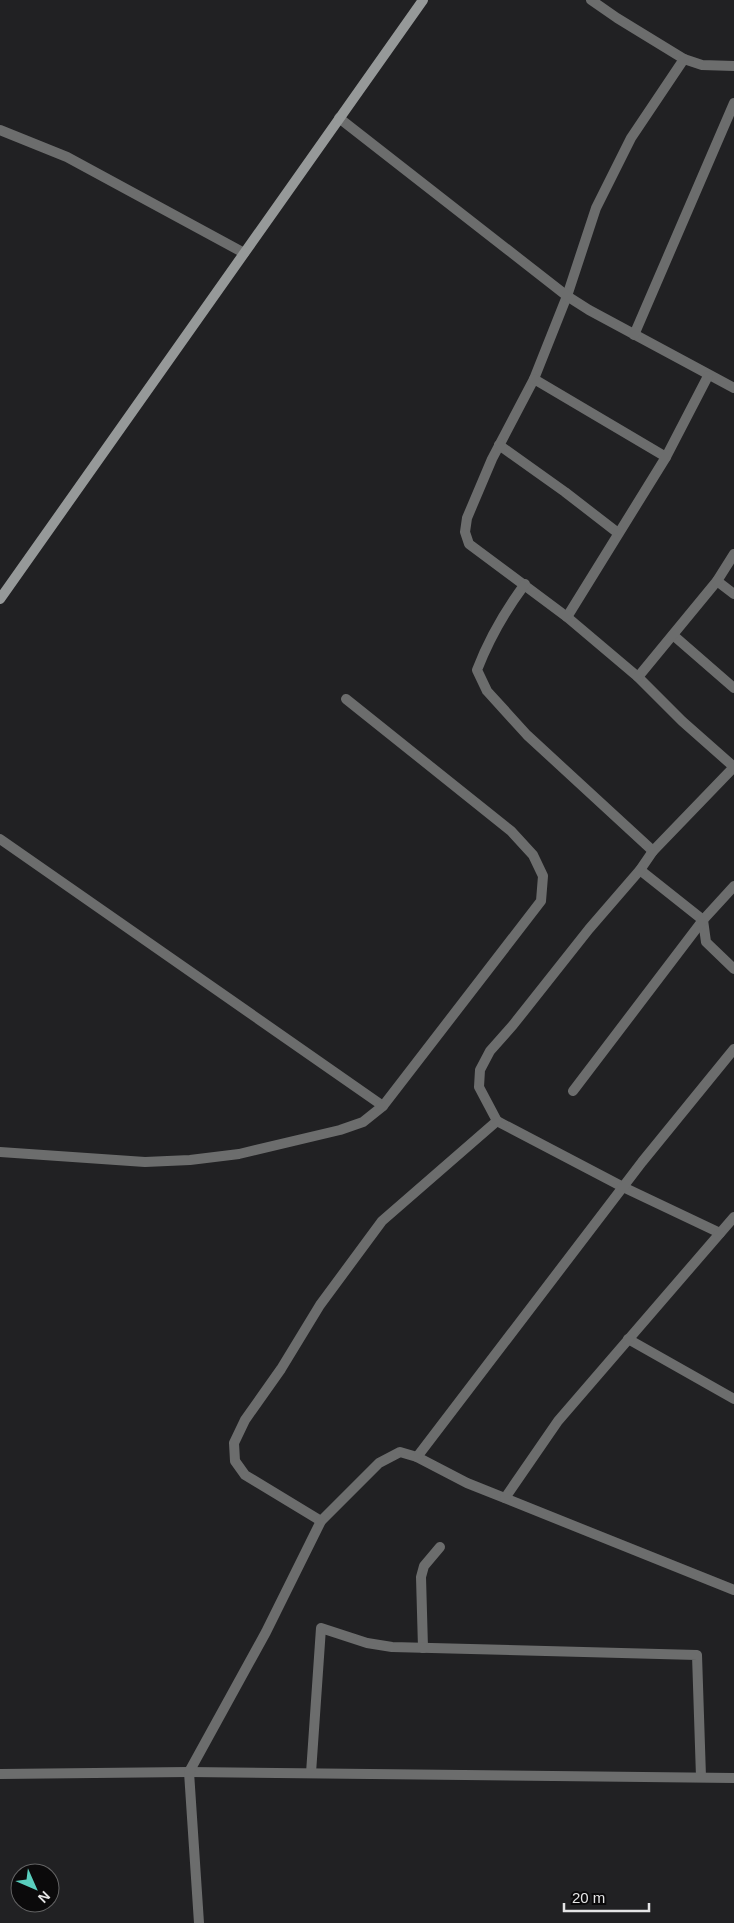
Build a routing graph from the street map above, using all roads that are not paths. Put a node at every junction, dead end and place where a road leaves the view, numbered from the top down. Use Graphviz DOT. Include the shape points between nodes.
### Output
graph roads {
  1 [pos="423,0"];
  2 [pos="591,0"];
  3 [pos="684,59"];
  4 [pos="734,66"];
  5 [pos="734,103"];
  6 [pos="339,118"];
  7 [pos="0,130"];
  8 [pos="244,254"];
  9 [pos="567,296"];
  10 [pos="634,335"];
  11 [pos="708,376"];
  12 [pos="534,379"];
  13 [pos="734,388"];
  14 [pos="499,445"];
  15 [pos="666,457"];
  16 [pos="618,533"];
  17 [pos="734,554"];
  18 [pos="717,581"];
  19 [pos="525,584"];
  20 [pos="734,594"];
  21 [pos="0,599"];
  22 [pos="567,617"];
  23 [pos="672,635"];
  24 [pos="638,678"];
  25 [pos="734,688"];
  26 [pos="346,699"];
  27 [pos="734,767"];
  28 [pos="0,839"];
  29 [pos="653,851"];
  30 [pos="640,870"];
  31 [pos="734,886"];
  32 [pos="703,920"];
  33 [pos="734,969"];
  34 [pos="734,1049"];
  35 [pos="573,1091"];
  36 [pos="383,1106"];
  37 [pos="497,1121"];
  38 [pos="0,1152"];
  39 [pos="623,1187"];
  40 [pos="734,1217"];
  41 [pos="720,1233"];
  42 [pos="628,1340"];
  43 [pos="734,1399"];
  44 [pos="418,1457"];
  45 [pos="504,1498"];
  46 [pos="321,1521"];
  47 [pos="440,1547"];
  48 [pos="734,1590"];
  49 [pos="423,1648"];
  50 [pos="190,1772"];
  51 [pos="311,1773"];
  52 [pos="0,1774"];
  53 [pos="701,1778"];
  54 [pos="734,1778"];
  55 [pos="199,1923"];
  1 -- 6 [label="street"];
  2 -- 3 [label="street"];
  3 -- 4 [label="street" via="702,65"];
  3 -- 9 [label="street" via="631,138 611,176 596,208"];
  5 -- 10 [label="street"];
  6 -- 8 [label="street"];
  6 -- 9 [label="street"];
  7 -- 8 [label="street" via="67,157"];
  8 -- 21 [label="street"];
  9 -- 10 [label="street"];
  9 -- 12 [label="street"];
  10 -- 11 [label="street"];
  11 -- 13 [label="street"];
  11 -- 15 [label="street"];
  12 -- 14 [label="street"];
  12 -- 15 [label="street"];
  14 -- 16 [label="street"];
  14 -- 19 [label="street" via="467,518 465,532 469,544"];
  15 -- 16 [label="street"];
  16 -- 22 [label="street"];
  17 -- 18 [label="street"];
  18 -- 20 [label="street"];
  18 -- 23 [label="street"];
  19 -- 22 [label="street"];
  19 -- 29 [label="street" via="485,648 477,670 487,691 527,735"];
  22 -- 24 [label="street"];
  23 -- 24 [label="street"];
  23 -- 25 [label="street"];
  24 -- 27 [label="street"];
  26 -- 36 [label="street" via="511,832 533,854 543,876 541,901"];
  27 -- 29 [label="street"];
  28 -- 36 [label="street"];
  29 -- 30 [label="street"];
  30 -- 32 [label="street"];
  30 -- 37 [label="street" via="490,1051 480,1070 479,1087"];
  31 -- 32 [label="street"];
  32 -- 33 [label="street" via="706,942"];
  32 -- 35 [label="street"];
  34 -- 39 [label="street"];
  36 -- 38 [label="street" via="363,1122 340,1130 239,1154 190,1160 145,1162"];
  37 -- 39 [label="street"];
  37 -- 46 [label="street" via="382,1221 320,1304 281,1369 245,1420 234,1443 234,1461 245,1475"];
  39 -- 41 [label="street"];
  39 -- 44 [label="street"];
  40 -- 41 [label="street"];
  41 -- 42 [label="street"];
  42 -- 43 [label="street"];
  42 -- 45 [label="street" via="558,1421"];
  44 -- 45 [label="street" via="466,1483"];
  44 -- 46 [label="street" via="400,1452 379,1463"];
  45 -- 48 [label="street"];
  46 -- 50 [label="street" via="266,1632"];
  47 -- 49 [label="street" via="424,1566 421,1577"];
  49 -- 51 [label="street" via="367,1643 321,1628"];
  49 -- 53 [label="street" via="696,1655"];
  50 -- 51 [label="street"];
  50 -- 52 [label="street"];
  50 -- 55 [label="street"];
  51 -- 53 [label="street"];
  53 -- 54 [label="street"];
}
